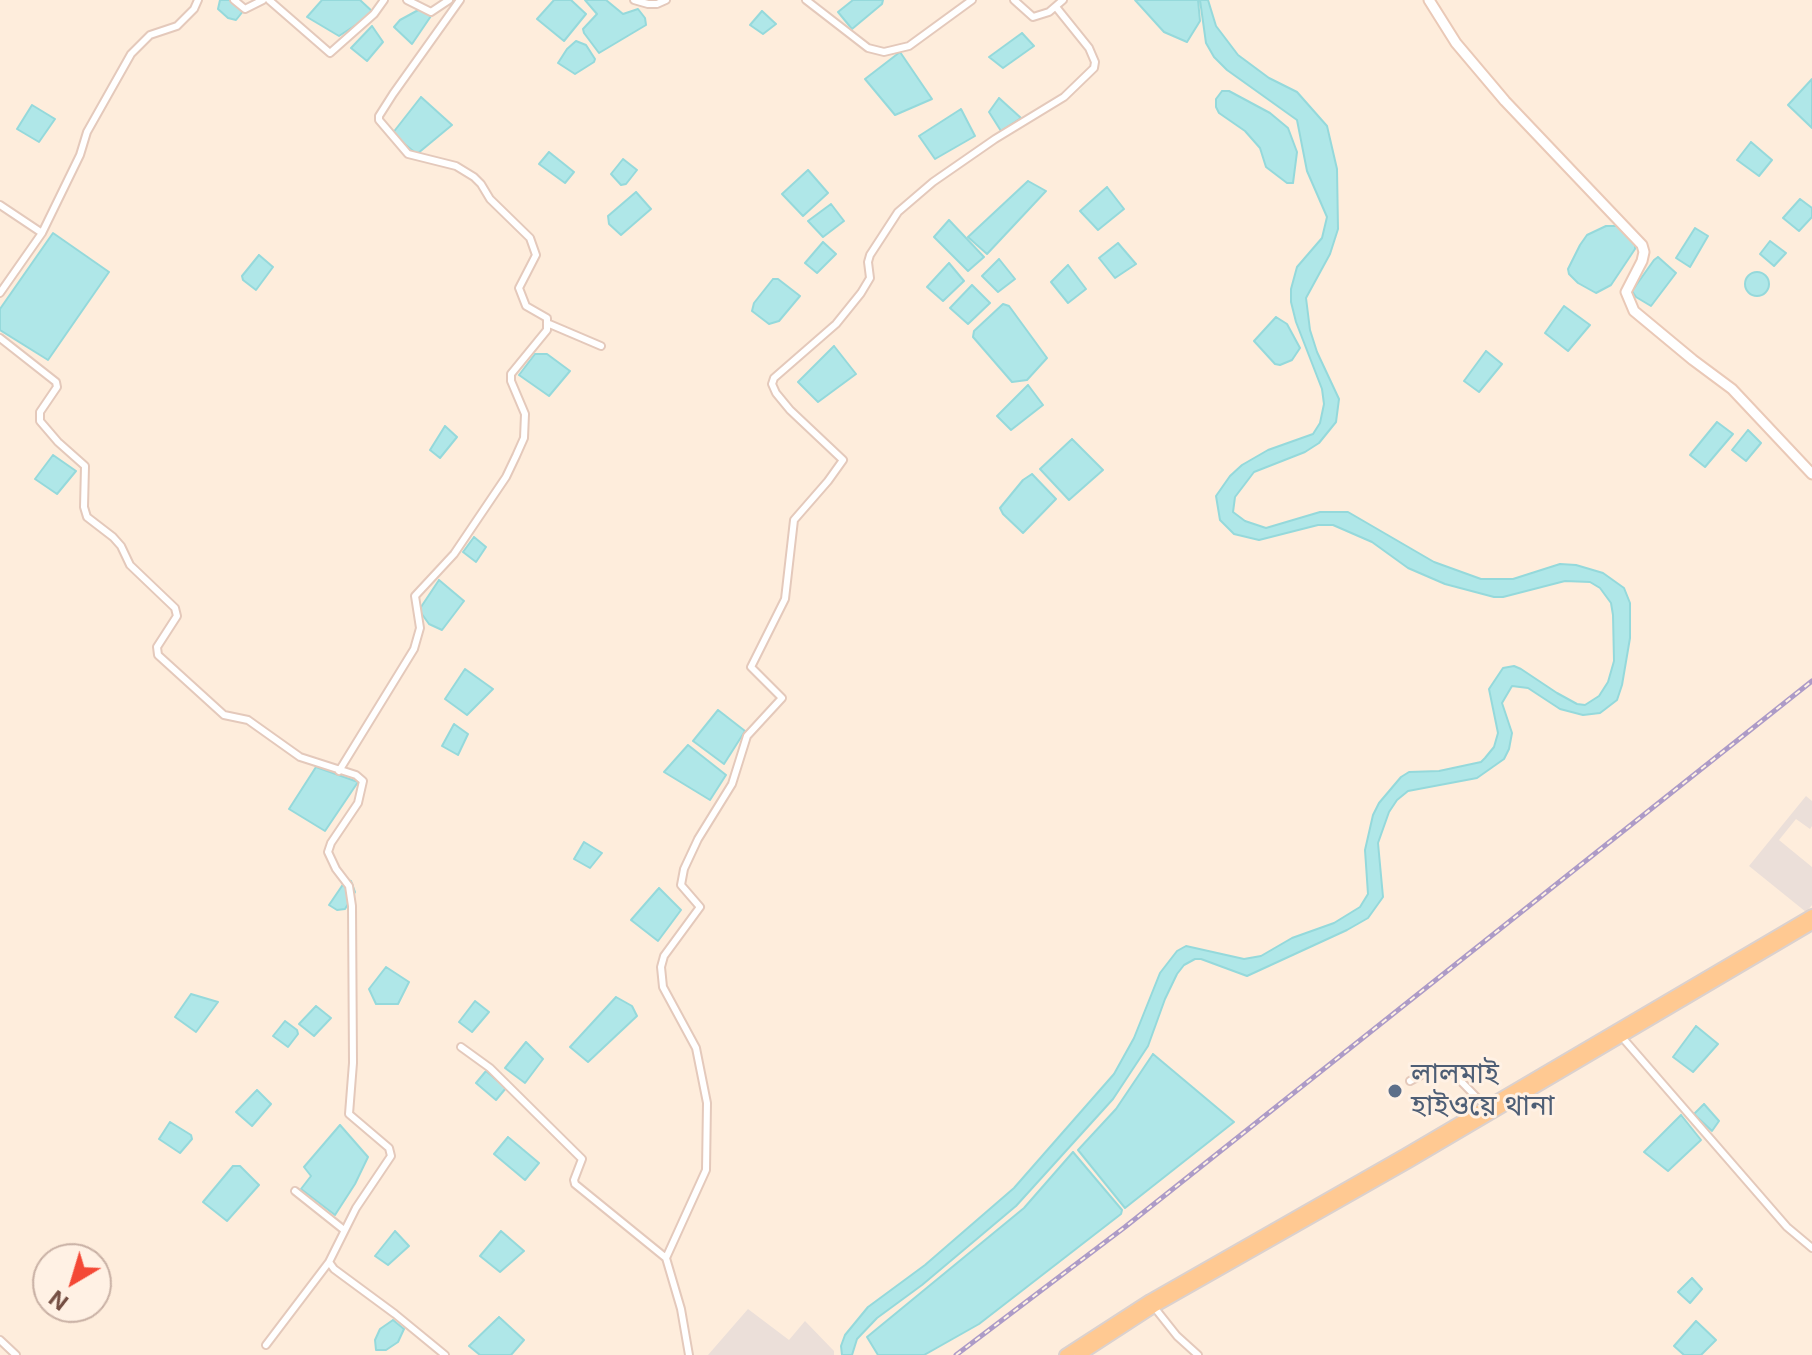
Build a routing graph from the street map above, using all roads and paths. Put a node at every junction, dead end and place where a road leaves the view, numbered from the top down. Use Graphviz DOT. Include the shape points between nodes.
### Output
graph roads {
  1 [pos="198,0"];
  2 [pos="234,0"];
  3 [pos="263,0"];
  4 [pos="269,0"];
  5 [pos="384,0"];
  6 [pos="407,0"];
  7 [pos="449,0"];
  8 [pos="460,0"];
  9 [pos="634,0"];
  10 [pos="666,0"];
  11 [pos="806,0"];
  12 [pos="972,0"];
  13 [pos="1014,0"];
  14 [pos="1063,0"];
  15 [pos="1433,1"];
  16 [pos="1056,7"];
  17 [pos="0,205"];
  18 [pos="42,233"];
  19 [pos="0,293"];
  20 [pos="547,323"];
  21 [pos="0,338"];
  22 [pos="601,346"];
  23 [pos="1812,474"];
  24 [pos="339,771"];
  25 [pos="1812,915"];
  26 [pos="1812,924"];
  27 [pos="1621,1036"];
  28 [pos="461,1047"];
  29 [pos="1410,1081"];
  30 [pos="1486,1107"];
  31 [pos="295,1191"];
  32 [pos="344,1230"];
  33 [pos="1812,1248"];
  34 [pos="666,1258"];
  35 [pos="329,1262"];
  36 [pos="1223,1263"];
  37 [pos="1154,1307"];
  38 [pos="0,1340"];
  39 [pos="266,1345"];
  40 [pos="16,1355"];
  41 [pos="445,1355"];
  42 [pos="689,1355"];
  43 [pos="1065,1355"];
  44 [pos="1080,1355"];
  45 [pos="1198,1355"];
  1 -- 18 [label="street" via="177,26 150,35 131,54 87,132"];
  2 -- 3 [label="street" via="245,9"];
  4 -- 5 [label="street" via="330,53"];
  6 -- 7 [label="street" via="431,12"];
  8 -- 20 [label="street" via="379,120 408,154 456,166 474,177 530,238 536,255 520,282 520,293 526,306"];
  9 -- 10 [label="street"];
  11 -- 12 [label="street" via="868,48 884,52 909,46"];
  13 -- 16 [label="street" via="1033,17"];
  14 -- 16 [label="street"];
  15 -- 23 [label="main road" via="1456,43 1505,101 1642,245 1642,261 1626,292 1634,311 1742,397"];
  16 -- 34 [label="street" via="1089,48 1094,68 1064,97 946,173 898,212 870,255 870,278 861,293 836,324 774,378 780,399 843,460 794,520 785,599 751,667 782,698 747,736 732,784 684,869 681,885 700,907 661,967 663,987 696,1048 707,1103 706,1170"];
  17 -- 18 [label="street"];
  18 -- 19 [label="street"];
  20 -- 22 [label="street"];
  20 -- 24 [label="street" via="547,330 511,374 525,414 524,438 516,456 454,554 415,596 420,628 414,649"];
  21 -- 24 [label="street" via="56,382 40,421 85,466 87,517 113,537 130,565 177,612 157,647 158,655 224,715 248,720 300,757"];
  24 -- 32 [label="street" via="356,775 363,783 358,803 328,852 349,886 352,906 349,1114 391,1152"];
  25 -- 30 [label="main road"];
  26 -- 27 [label="main road"];
  27 -- 33 [label="street" via="1787,1227"];
  27 -- 36 [label="main road"];
  28 -- 34 [label="street" via="490,1068 582,1159 575,1184"];
  29 -- 30 [label="street" via="1432,1069 1448,1068"];
  30 -- 36 [label="main road"];
  31 -- 32 [label="street"];
  32 -- 35 [label="street"];
  34 -- 42 [label="street"];
  35 -- 39 [label="street"];
  35 -- 41 [label="street"];
  36 -- 37 [label="main road"];
  36 -- 43 [label="main road" via="1150,1300"];
  37 -- 44 [label="main road"];
  37 -- 45 [label="street"];
  38 -- 40 [label="street"];
}
